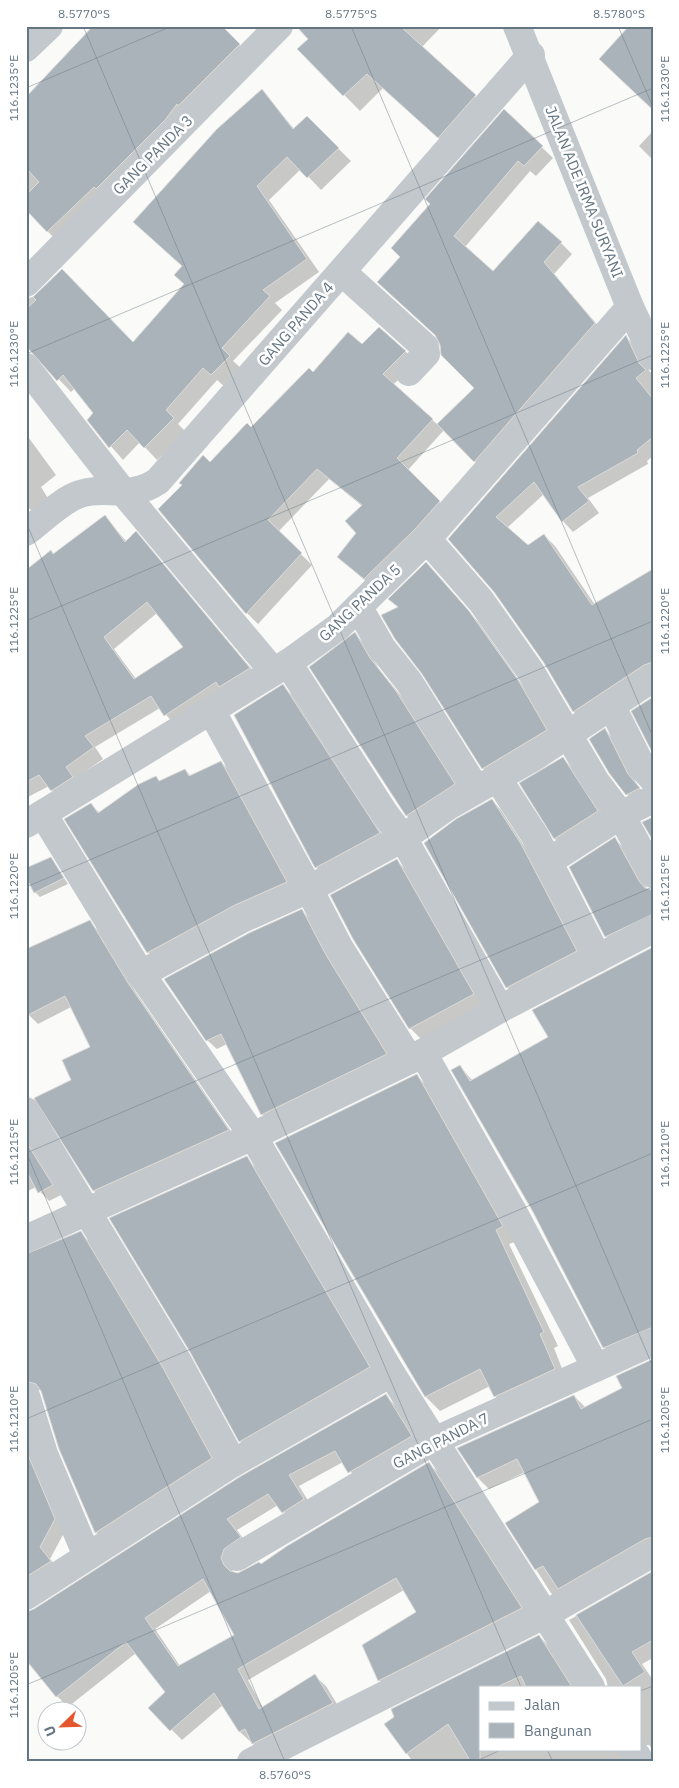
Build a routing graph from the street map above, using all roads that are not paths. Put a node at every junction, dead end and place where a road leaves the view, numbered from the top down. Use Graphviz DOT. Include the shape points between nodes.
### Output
graph roads {
  1 [pos="49,26"];
  2 [pos="279,26"];
  3 [pos="517,26"];
  4 [pos="26,48"];
  5 [pos="531,56"];
  6 [pos="342,272"];
  7 [pos="26,283"];
  8 [pos="630,307"];
  9 [pos="653,356"];
  10 [pos="26,367"];
  11 [pos="409,372"];
  12 [pos="124,493"];
  13 [pos="26,532"];
  14 [pos="427,539"];
  15 [pos="359,608"];
  16 [pos="280,667"];
  17 [pos="653,678"];
  18 [pos="612,707"];
  19 [pos="211,710"];
  20 [pos="569,734"];
  21 [pos="653,779"];
  22 [pos="487,784"];
  23 [pos="653,799"];
  24 [pos="621,816"];
  25 [pos="35,819"];
  26 [pos="403,838"];
  27 [pos="548,862"];
  28 [pos="653,874"];
  29 [pos="310,889"];
  30 [pos="653,929"];
  31 [pos="598,958"];
  32 [pos="141,974"];
  33 [pos="500,1010"];
  34 [pos="417,1056"];
  35 [pos="26,1111"];
  36 [pos="253,1136"];
  37 [pos="89,1212"];
  38 [pos="26,1239"];
  39 [pos="653,1342"];
  40 [pos="596,1368"];
  41 [pos="391,1373"];
  42 [pos="26,1396"];
  43 [pos="434,1441"];
  44 [pos="232,1463"];
  45 [pos="653,1553"];
  46 [pos="87,1556"];
  47 [pos="237,1557"];
  48 [pos="26,1596"];
  49 [pos="544,1615"];
  50 [pos="590,1686"];
  51 [pos="633,1750"];
  52 [pos="250,1762"];
  53 [pos="641,1762"];
  1 -- 4 [label="street"];
  2 -- 7 [label="street, GANG PANDA 3"];
  3 -- 5 [label="street, JALAN ADE IRMA SURYANI"];
  5 -- 6 [label="street, GANG PANDA 4"];
  5 -- 8 [label="street, JALAN ADE IRMA SURYANI"];
  6 -- 11 [label="street" via="425,347 426,354"];
  6 -- 12 [label="street, GANG PANDA 4" via="164,475 152,485"];
  8 -- 9 [label="street, JALAN ADE IRMA SURYANI"];
  8 -- 14 [label="street, GANG PANDA 5"];
  10 -- 12 [label="street"];
  12 -- 13 [label="street, GANG PANDA 4" via="80,494"];
  12 -- 16 [label="street"];
  14 -- 15 [label="street, GANG PANDA 5"];
  14 -- 20 [label="street" via="481,601 532,672"];
  15 -- 16 [label="street, GANG PANDA 5" via="338,627"];
  15 -- 22 [label="street" via="382,648"];
  16 -- 19 [label="street, GANG PANDA 5"];
  16 -- 26 [label="street"];
  17 -- 18 [label="street"];
  18 -- 20 [label="street"];
  18 -- 21 [label="street" via="642,767"];
  19 -- 25 [label="street, GANG PANDA 5"];
  19 -- 29 [label="street"];
  20 -- 22 [label="street"];
  20 -- 24 [label="street" via="596,782"];
  22 -- 26 [label="street" via="448,806"];
  22 -- 27 [label="street" via="535,836"];
  23 -- 24 [label="street"];
  24 -- 27 [label="street"];
  24 -- 28 [label="street"];
  25 -- 32 [label="street"];
  26 -- 29 [label="street"];
  26 -- 33 [label="street"];
  27 -- 31 [label="street"];
  29 -- 32 [label="street" via="242,919"];
  29 -- 34 [label="street" via="339,947"];
  30 -- 31 [label="street"];
  31 -- 33 [label="street"];
  32 -- 36 [label="street"];
  33 -- 34 [label="street"];
  34 -- 36 [label="street"];
  34 -- 40 [label="street" via="516,1217"];
  35 -- 37 [label="street"];
  36 -- 37 [label="street"];
  36 -- 41 [label="street"];
  37 -- 38 [label="street"];
  37 -- 44 [label="street" via="177,1360"];
  39 -- 40 [label="street, GANG PANDA 7"];
  40 -- 43 [label="street, GANG PANDA 7"];
  41 -- 43 [label="street"];
  41 -- 44 [label="street"];
  42 -- 46 [label="street" via="44,1454"];
  43 -- 47 [label="street, GANG PANDA 7"];
  43 -- 49 [label="street"];
  44 -- 46 [label="street"];
  45 -- 49 [label="street"];
  46 -- 48 [label="street"];
  49 -- 50 [label="street"];
  49 -- 52 [label="street"];
  51 -- 53 [label="street"];
}
